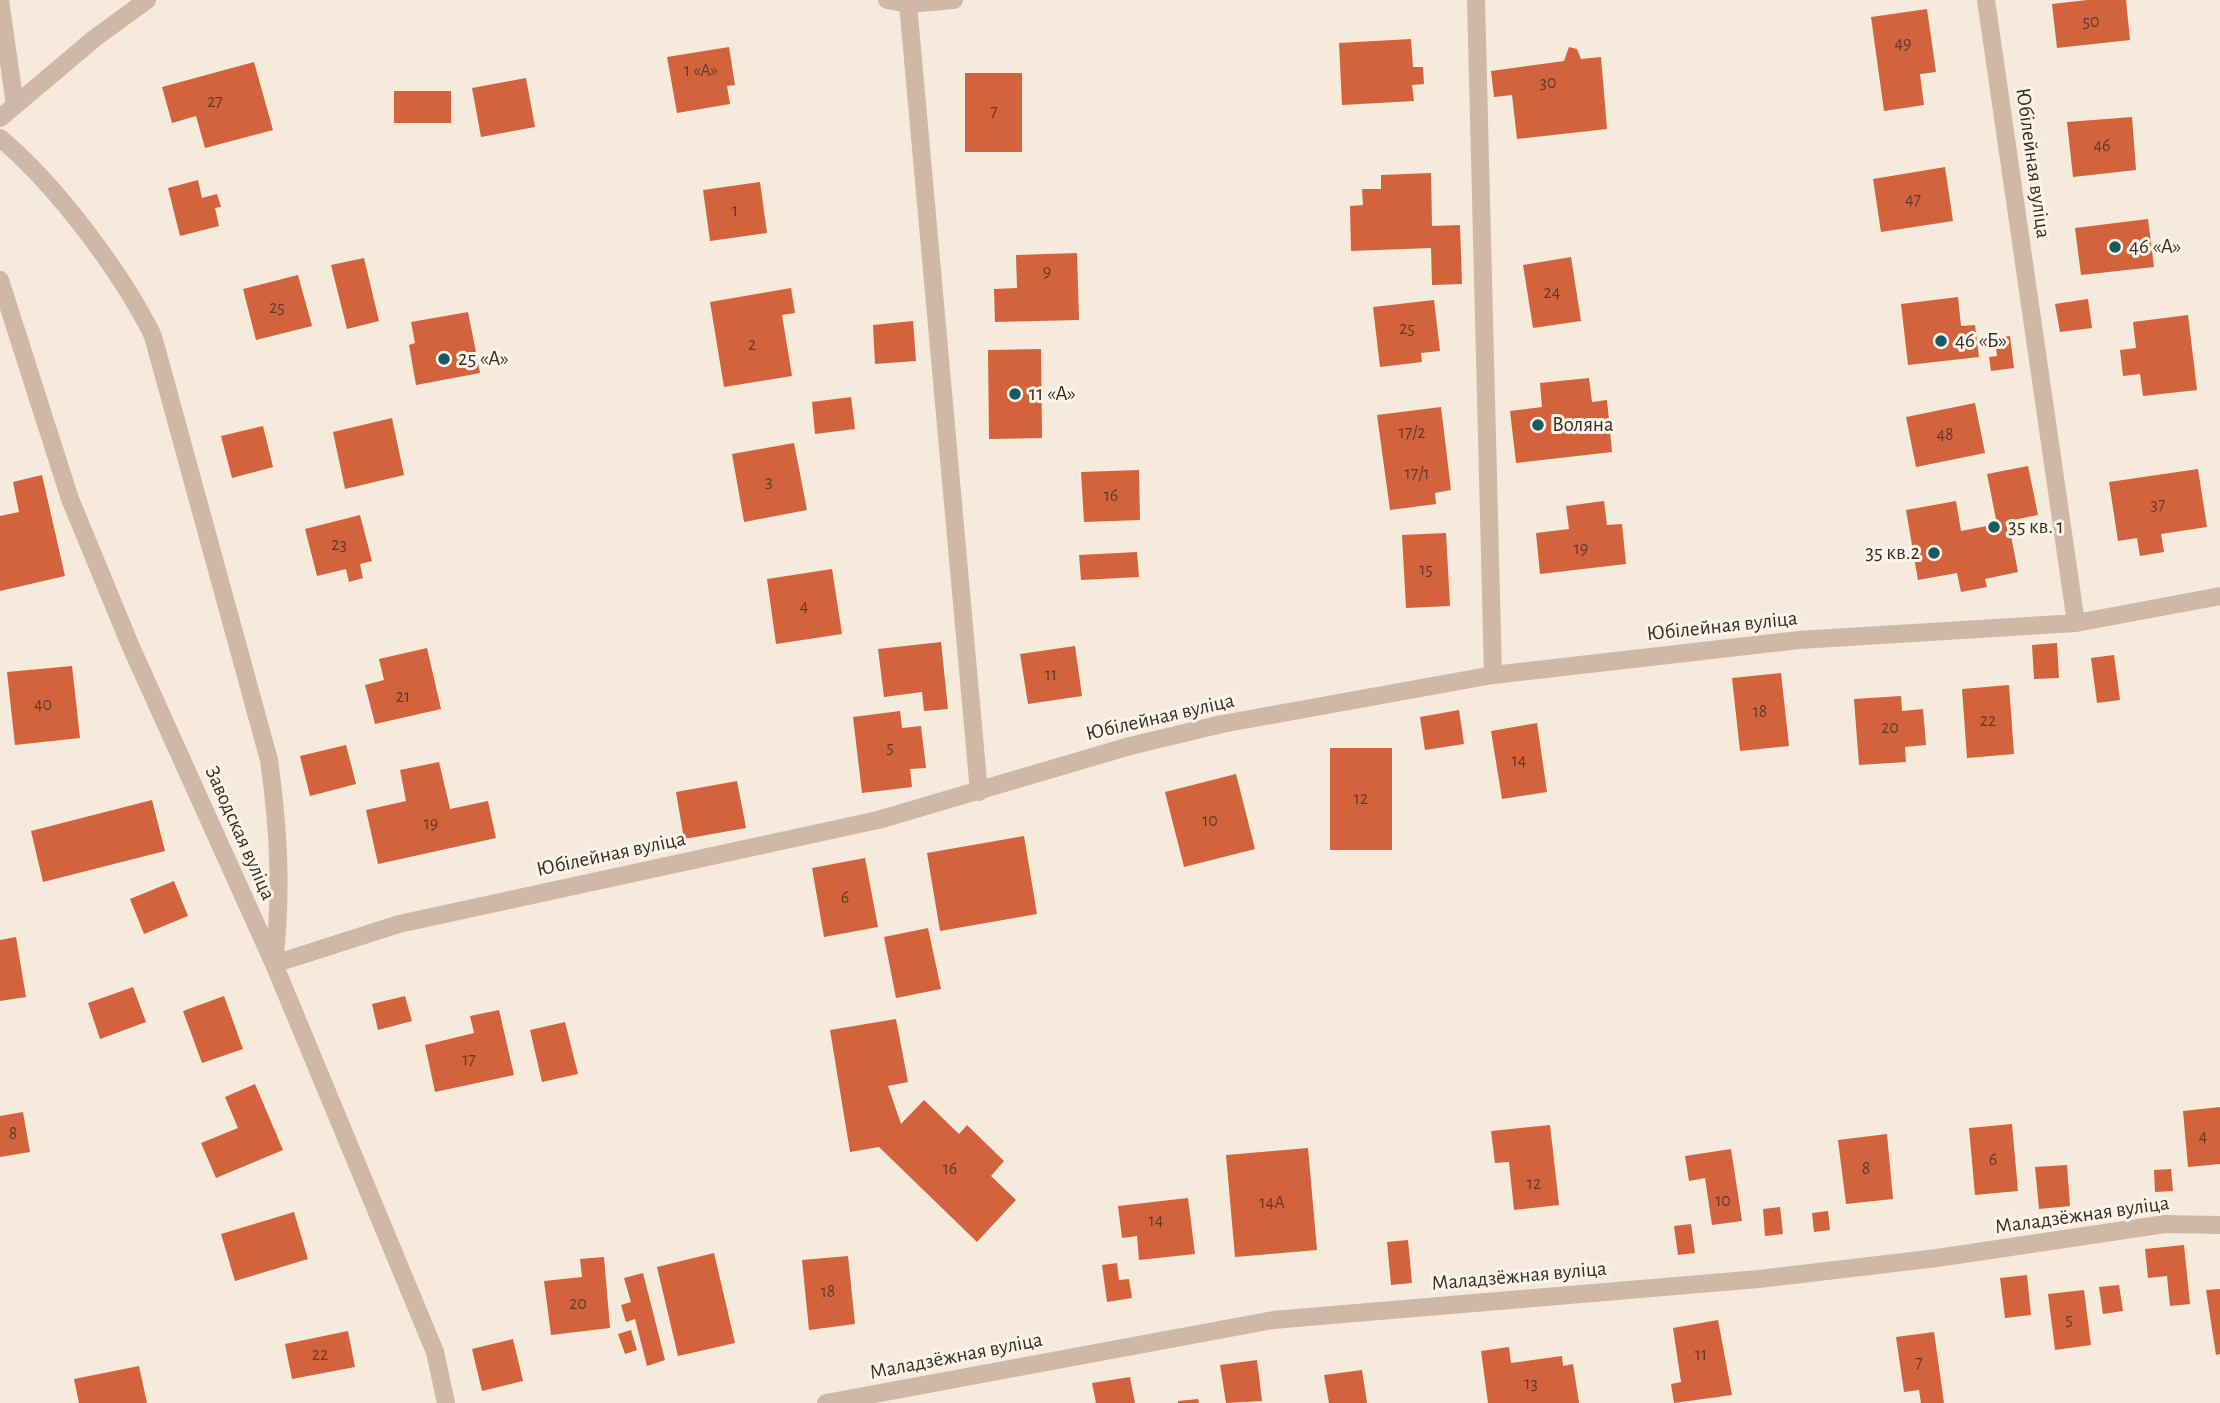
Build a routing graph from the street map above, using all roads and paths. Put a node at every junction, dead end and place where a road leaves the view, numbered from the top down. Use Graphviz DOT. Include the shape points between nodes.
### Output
graph roads {
  1 [pos="0,0"];
  2 [pos="147,0"];
  3 [pos="887,0"];
  4 [pos="954,0"];
  5 [pos="1476,0"];
  6 [pos="1986,0"];
  7 [pos="908,4"];
  8 [pos="15,105"];
  9 [pos="0,118"];
  10 [pos="0,138"];
  11 [pos="0,280"];
  12 [pos="2220,596"];
  13 [pos="2076,623"];
  14 [pos="1493,675"];
  15 [pos="979,792"];
  16 [pos="274,964"];
  17 [pos="2220,1225"];
  18 [pos="446,1403"];
  19 [pos="826,1403"];
  1 -- 8 [label="street"];
  2 -- 8 [label="street"];
  3 -- 7 [label="street"];
  4 -- 7 [label="street"];
  5 -- 14 [label="street"];
  6 -- 13 [label="street, Юбілейная вуліца"];
  7 -- 15 [label="street"];
  8 -- 9 [label="street"];
  10 -- 16 [label="street" via="30,163 133,294 153,336 269,760 281,891"];
  11 -- 16 [label="street, Заводская вуліца" via="70,499 131,648"];
  12 -- 13 [label="street, Юбілейная вуліца"];
  13 -- 14 [label="street, Юбілейная вуліца" via="1799,640"];
  14 -- 15 [label="street, Юбілейная вуліца" via="1222,724 1130,746"];
  15 -- 16 [label="street, Юбілейная вуліца" via="878,820 399,924"];
  16 -- 18 [label="street, Заводская вуліца" via="435,1352"];
  17 -- 19 [label="street, Маладзёжная вуліца" via="2165,1224 1759,1279 1273,1320"];
}
